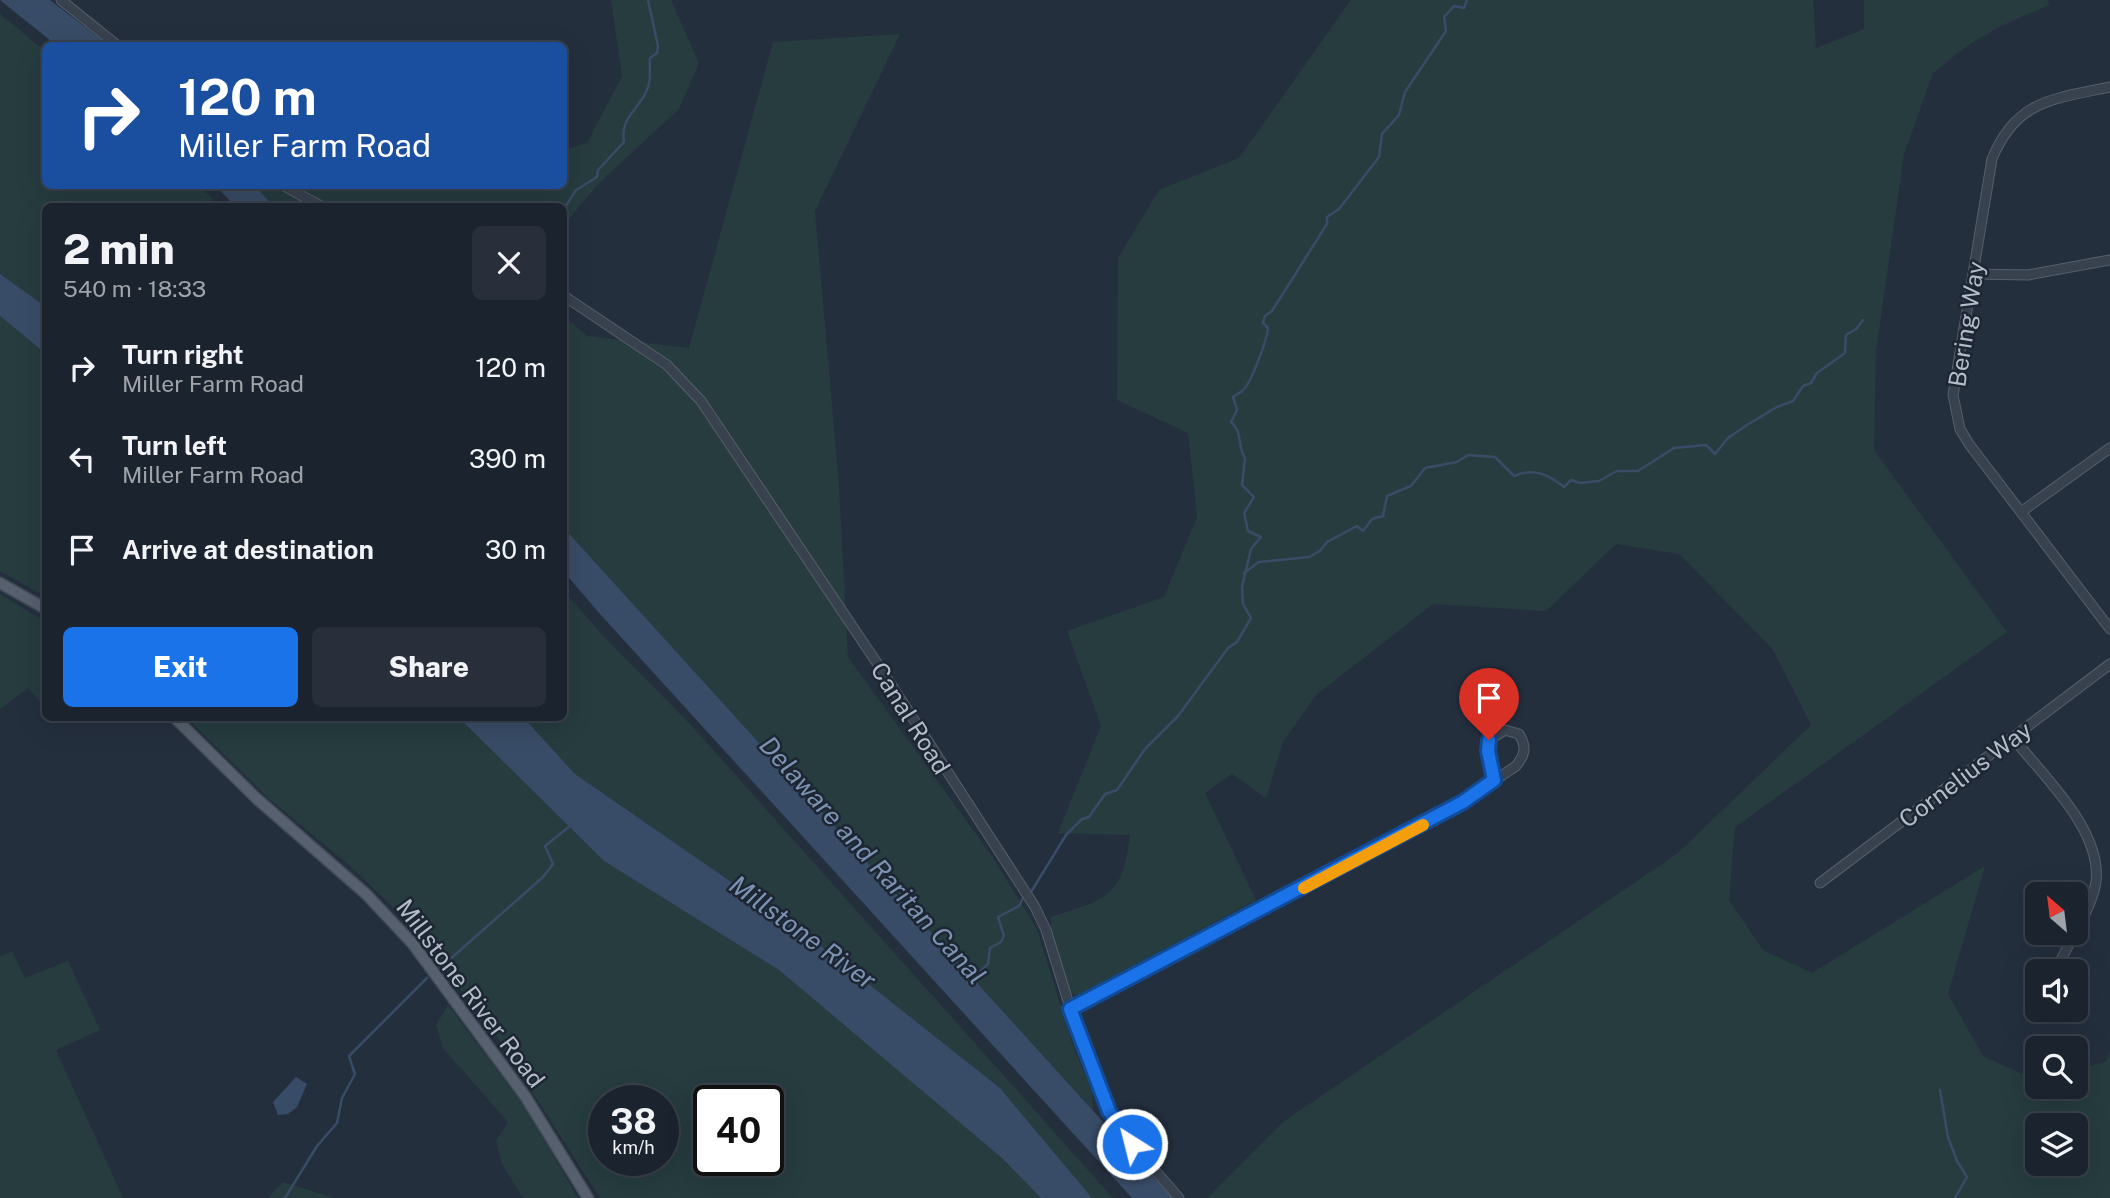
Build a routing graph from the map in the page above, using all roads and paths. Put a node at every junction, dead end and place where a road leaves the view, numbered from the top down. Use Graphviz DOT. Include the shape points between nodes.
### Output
graph roads {
  1 [pos="61,0"];
  2 [pos="113,42"];
  3 [pos="2110,87"];
  4 [pos="290,189"];
  5 [pos="315,203"];
  6 [pos="2110,260"];
  7 [pos="1974,274"];
  8 [pos="567,298"];
  9 [pos="2110,448"];
  10 [pos="2021,512"];
  11 [pos="0,583"];
  12 [pos="42,607"];
  13 [pos="2110,629"];
  14 [pos="2110,664"];
  15 [pos="178,721"];
  16 [pos="2014,739"];
  17 [pos="1494,780"];
  18 [pos="1820,883"];
  19 [pos="2088,907"];
  20 [pos="1070,1009"];
  21 [pos="588,1198"];
  22 [pos="1179,1198"];
  1 -- 2 [label="street"];
  3 -- 7 [label="street, Bering Way" via="2039,103 2007,130 1992,159"];
  4 -- 5 [label="street"];
  6 -- 7 [label="street" via="2028,275"];
  7 -- 10 [label="street, Bering Way" via="1954,381 1954,408 1969,444"];
  8 -- 20 [label="street, Canal Road" via="667,365 693,389 1035,907"];
  9 -- 10 [label="street"];
  10 -- 13 [label="street, Bering Way"];
  11 -- 12 [label="main road"];
  14 -- 16 [label="street, Cornelius Way"];
  15 -- 21 [label="main road, Millstone River Road" via="256,798 373,900 412,943 525,1096"];
  16 -- 18 [label="street, Cornelius Way"];
  16 -- 19 [label="street" via="2079,821 2094,849 2097,865"];
  17 -- 17 [label="street" via="1489,740 1505,730 1519,734 1525,746 1522,759"];
  17 -- 20 [label="street" via="1432,820"];
  20 -- 22 [label="street, Canal Road" via="1114,1120"];
}
